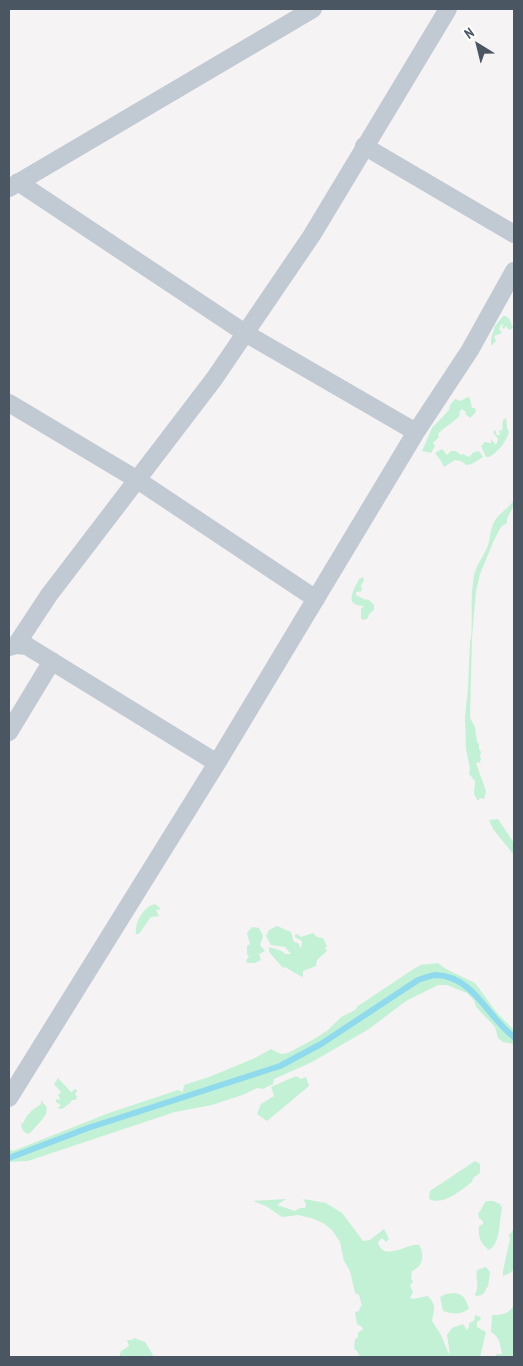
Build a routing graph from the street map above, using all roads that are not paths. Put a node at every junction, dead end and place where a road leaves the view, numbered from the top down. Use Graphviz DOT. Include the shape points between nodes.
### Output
graph roads {
  1 [pos="313,9"];
  2 [pos="448,9"];
  3 [pos="364,146"];
  4 [pos="13,185"];
  5 [pos="514,234"];
  6 [pos="514,271"];
  7 [pos="245,333"];
  8 [pos="9,403"];
  9 [pos="416,432"];
  10 [pos="136,479"];
  11 [pos="316,599"];
  12 [pos="13,646"];
  13 [pos="52,661"];
  14 [pos="9,732"];
  15 [pos="217,763"];
  16 [pos="9,1098"];
  1 -- 4 [label="street"];
  2 -- 3 [label="street"];
  3 -- 5 [label="street"];
  3 -- 7 [label="street" via="312,235"];
  4 -- 7 [label="street"];
  6 -- 9 [label="street" via="470,350"];
  7 -- 9 [label="street"];
  7 -- 10 [label="street" via="214,379"];
  8 -- 10 [label="street"];
  9 -- 11 [label="street"];
  10 -- 11 [label="street"];
  10 -- 12 [label="street"];
  11 -- 15 [label="street"];
  12 -- 13 [label="street" via="27,646"];
  13 -- 14 [label="street"];
  13 -- 15 [label="street"];
  15 -- 16 [label="street"];
}
